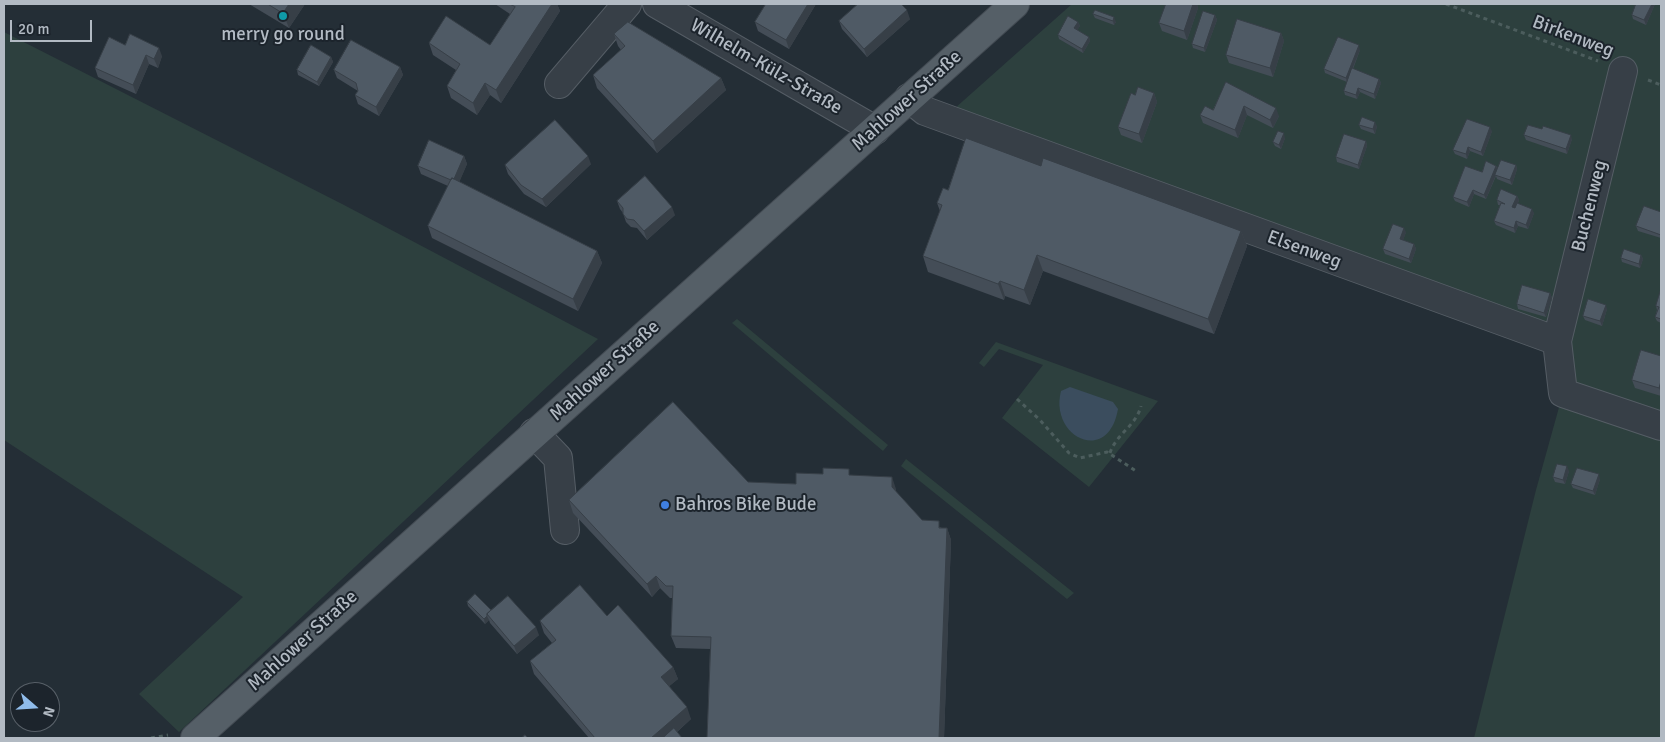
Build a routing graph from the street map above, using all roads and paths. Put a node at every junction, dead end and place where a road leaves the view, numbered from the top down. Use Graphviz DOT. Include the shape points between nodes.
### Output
graph roads {
  1 [pos="626,4"];
  2 [pos="657,4"];
  3 [pos="1015,4"];
  4 [pos="1446,4"];
  5 [pos="1623,71"];
  6 [pos="559,84"];
  7 [pos="1661,85"];
  8 [pos="909,98"];
  9 [pos="875,130"];
  10 [pos="1557,341"];
  11 [pos="1017,399"];
  12 [pos="1141,406"];
  13 [pos="1661,426"];
  14 [pos="534,433"];
  15 [pos="1110,453"];
  16 [pos="1136,471"];
  17 [pos="565,530"];
  18 [pos="195,738"];
  1 -- 6 [label="street"];
  2 -- 9 [label="street, Wilhelm-Külz-Straße"];
  3 -- 8 [label="main road, Mahlower Straße"];
  4 -- 5 [label="path, Birkenweg"];
  5 -- 7 [label="path, Birkenweg"];
  5 -- 10 [label="street, Buchenweg"];
  8 -- 9 [label="main road, Mahlower Straße"];
  8 -- 10 [label="street, Elsenweg" via="925,111"];
  9 -- 14 [label="main road, Mahlower Straße"];
  10 -- 13 [label="street" via="1563,393"];
  11 -- 15 [label="path" via="1069,453 1080,458"];
  12 -- 15 [label="path" via="1134,424 1118,438"];
  14 -- 17 [label="street" via="558,458"];
  14 -- 18 [label="main road, Mahlower Straße"];
  15 -- 16 [label="path"];
}
